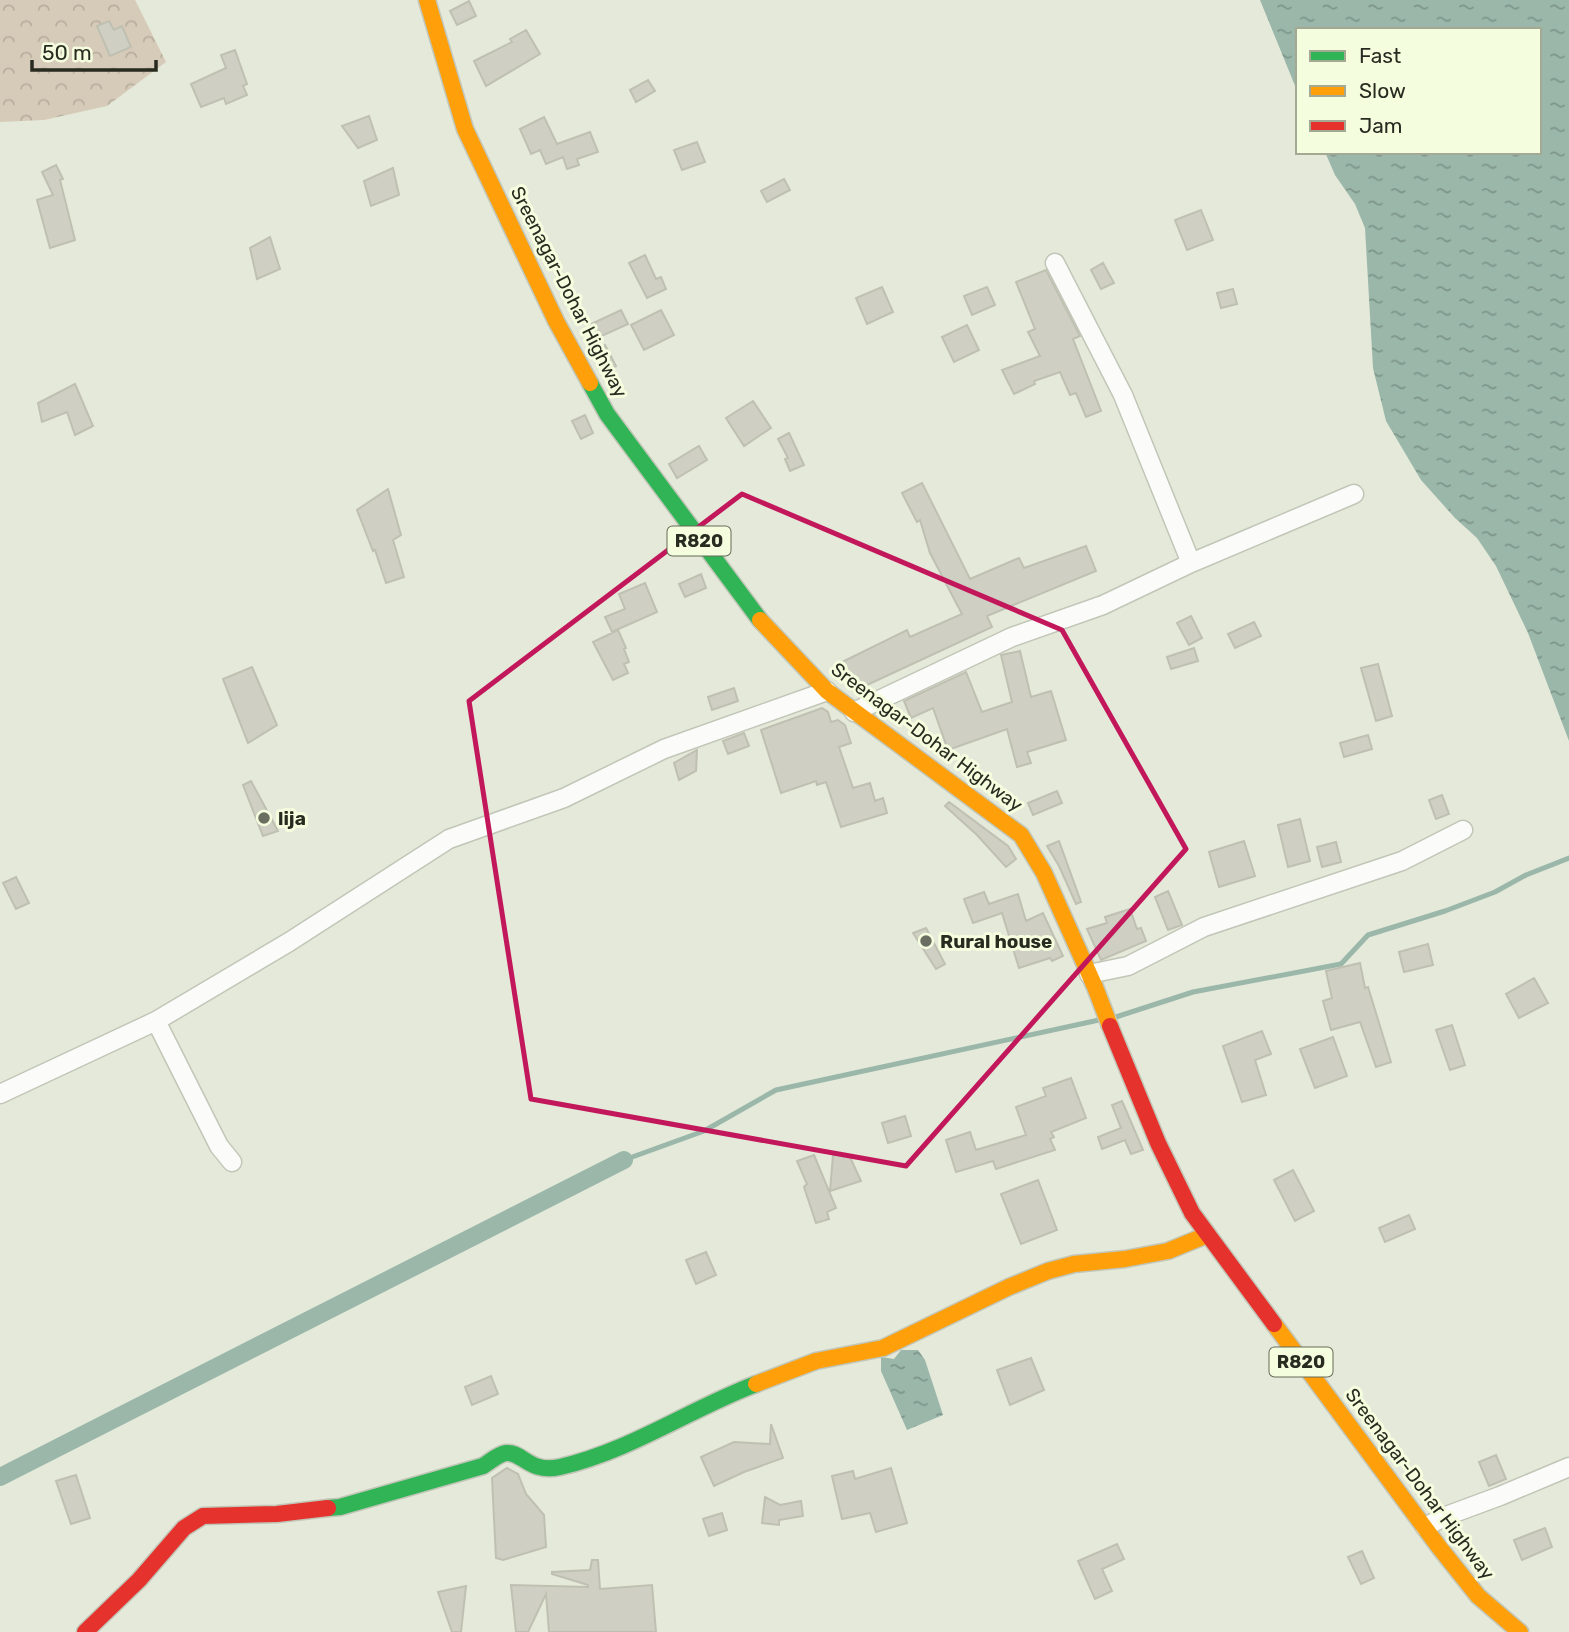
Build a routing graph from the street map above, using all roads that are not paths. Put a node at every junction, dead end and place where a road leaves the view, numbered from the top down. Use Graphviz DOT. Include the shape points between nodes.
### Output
graph roads {
  1 [pos="427,0"];
  2 [pos="1055,263"];
  3 [pos="1354,494"];
  4 [pos="1191,563"];
  5 [pos="827,691"];
  6 [pos="854,712"];
  7 [pos="1464,830"];
  8 [pos="1092,981"];
  9 [pos="156,1021"];
  10 [pos="0,1094"];
  11 [pos="232,1162"];
  12 [pos="1207,1234"];
  13 [pos="1569,1467"];
  14 [pos="1425,1527"];
  15 [pos="85,1632"];
  16 [pos="1520,1632"];
  1 -- 5 [label="main road, Sreenagar-Dohar Highway / R820" via="465,129 556,321 607,414 756,616"];
  2 -- 4 [label="street" via="1124,395"];
  3 -- 4 [label="street"];
  4 -- 6 [label="street" via="1103,605 1012,637"];
  5 -- 6 [label="main road, Sreenagar-Dohar Highway / R820"];
  5 -- 9 [label="street" via="664,749 564,799 449,839"];
  6 -- 8 [label="main road, Sreenagar-Dohar Highway / R820" via="1021,835 1044,873"];
  7 -- 8 [label="street" via="1402,861 1204,927"];
  8 -- 12 [label="main road, Sreenagar-Dohar Highway / R820" via="1186,1201"];
  9 -- 10 [label="street"];
  9 -- 11 [label="street" via="219,1146"];
  12 -- 14 [label="main road, Sreenagar-Dohar Highway / R820"];
  12 -- 15 [label="main road" via="1168,1251 1048,1271 883,1348 816,1361 732,1393 621,1447 558,1468 537,1469 512,1453 503,1453 483,1466 340,1507 204,1516 184,1528"];
  13 -- 14 [label="street"];
  14 -- 16 [label="main road, Sreenagar-Dohar Highway / R820" via="1478,1596"];
}
